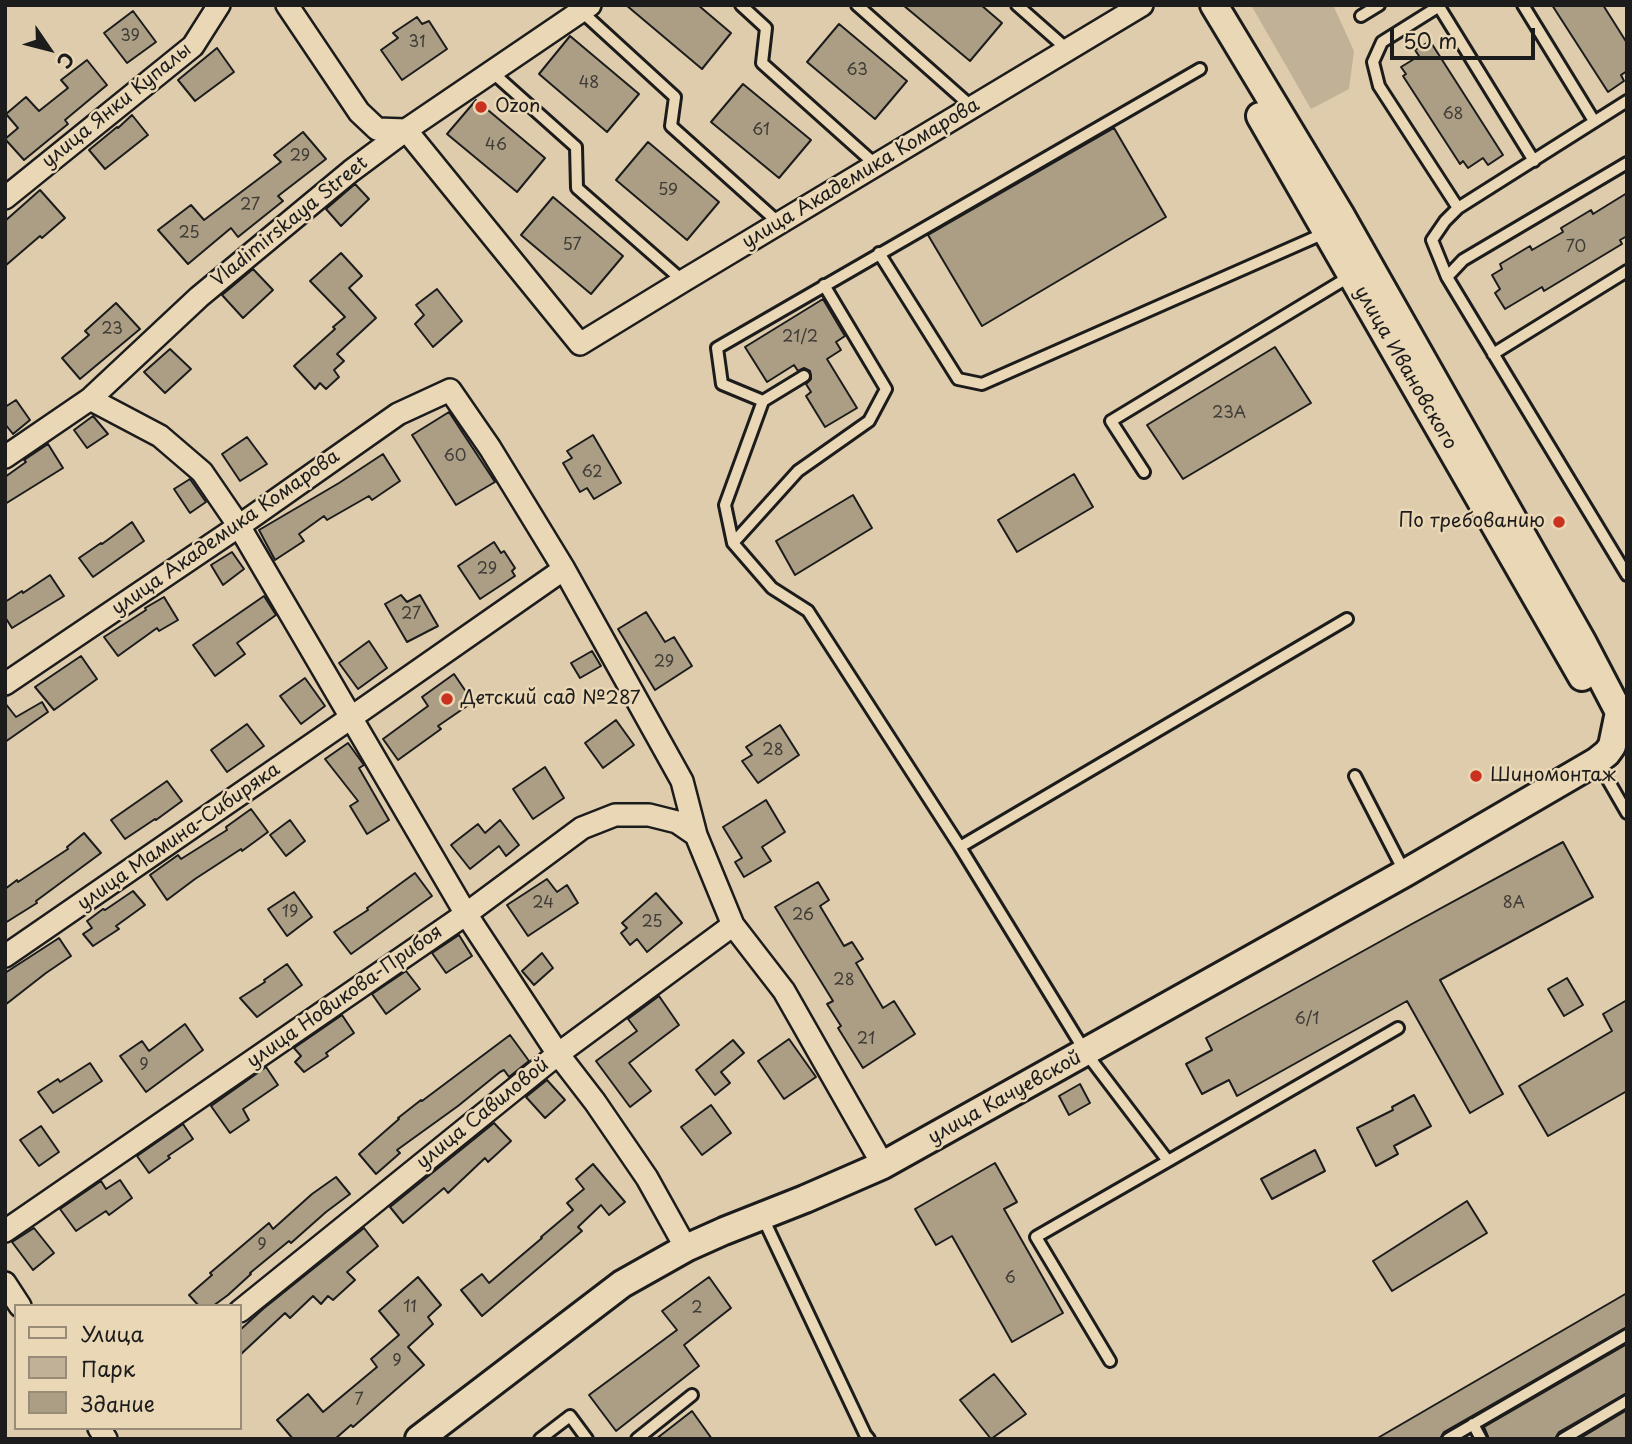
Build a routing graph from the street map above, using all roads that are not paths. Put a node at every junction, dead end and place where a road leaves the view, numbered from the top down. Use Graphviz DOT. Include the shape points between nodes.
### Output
graph roads {
  1 [pos="219,5"];
  2 [pos="287,5"];
  3 [pos="741,5"];
  4 [pos="858,5"];
  5 [pos="1017,5"];
  6 [pos="1142,5"];
  7 [pos="1197,5"];
  8 [pos="1214,5"];
  9 [pos="1379,5"];
  10 [pos="1523,5"];
  11 [pos="1440,6"];
  12 [pos="586,8"];
  13 [pos="1361,16"];
  14 [pos="1068,50"];
  15 [pos="1200,69"];
  16 [pos="492,72"];
  17 [pos="1627,101"];
  18 [pos="972,107"];
  19 [pos="1594,121"];
  20 [pos="406,130"];
  21 [pos="1534,161"];
  22 [pos="1627,163"];
  23 [pos="876,165"];
  24 [pos="5,198"];
  25 [pos="1458,208"];
  26 [pos="779,223"];
  27 [pos="1327,232"];
  28 [pos="879,253"];
  29 [pos="1627,271"];
  30 [pos="1352,275"];
  31 [pos="1447,277"];
  32 [pos="683,281"];
  33 [pos="824,285"];
  34 [pos="1493,354"];
  35 [pos="804,376"];
  36 [pos="90,399"];
  37 [pos="762,401"];
  38 [pos="5,457"];
  39 [pos="1144,472"];
  40 [pos="239,527"];
  41 [pos="733,543"];
  42 [pos="564,569"];
  43 [pos="1627,575"];
  44 [pos="1347,619"];
  45 [pos="5,684"];
  46 [pos="352,717"];
  47 [pos="1616,730"];
  48 [pos="1354,776"];
  49 [pos="1627,813"];
  50 [pos="696,835"];
  51 [pos="960,847"];
  52 [pos="1405,873"];
  53 [pos="466,914"];
  54 [pos="733,925"];
  55 [pos="5,956"];
  56 [pos="1398,1028"];
  57 [pos="1086,1053"];
  58 [pos="558,1054"];
  59 [pos="1168,1161"];
  60 [pos="883,1165"];
  61 [pos="762,1216"];
  62 [pos="5,1231"];
  63 [pos="686,1248"];
  64 [pos="5,1283"];
  65 [pos="19,1304"];
  66 [pos="242,1309"];
  67 [pos="1627,1335"];
  68 [pos="1110,1361"];
  69 [pos="692,1395"];
  70 [pos="1627,1401"];
  71 [pos="1473,1424"];
  72 [pos="419,1439"];
  73 [pos="540,1439"];
  74 [pos="587,1439"];
  75 [pos="637,1439"];
  76 [pos="869,1439"];
  77 [pos="1448,1439"];
  78 [pos="1481,1439"];
  79 [pos="1563,1439"];
  1 -- 24 [label="street, улица Янки Купалы" via="193,46"];
  2 -- 20 [label="street" via="359,112 377,129"];
  3 -- 23 [label="lane" via="766,28 762,63"];
  4 -- 18 [label="lane"];
  5 -- 14 [label="lane"];
  6 -- 14 [label="street, улица Академика Комарова"];
  7 -- 27 [label="street, улица Ивановского"];
  8 -- 47 [label="street, улица Ивановского" via="1340,214 1577,631"];
  9 -- 13 [label="lane"];
  10 -- 19 [label="lane"];
  11 -- 21 [label="lane"];
  11 -- 25 [label="lane" via="1382,42 1373,62 1378,86"];
  12 -- 16 [label="street, Vladimirskaya Street"];
  12 -- 26 [label="lane" via="675,97 671,126"];
  14 -- 18 [label="street, улица Академика Комарова"];
  15 -- 28 [label="lane"];
  16 -- 20 [label="street, Vladimirskaya Street"];
  16 -- 32 [label="lane" via="576,147 577,188"];
  17 -- 19 [label="lane"];
  18 -- 23 [label="street, улица Академика Комарова"];
  19 -- 21 [label="lane"];
  20 -- 32 [label="street, улица Академика Комарова" via="580,344"];
  20 -- 36 [label="street, Vladimirskaya Street" via="199,297"];
  21 -- 25 [label="lane"];
  22 -- 31 [label="lane" via="1464,260"];
  23 -- 26 [label="street, улица Академика Комарова"];
  25 -- 31 [label="lane" via="1432,240"];
  26 -- 32 [label="street, улица Академика Комарова"];
  27 -- 28 [label="lane" via="982,384 958,379"];
  27 -- 30 [label="street, улица Ивановского"];
  28 -- 33 [label="lane"];
  29 -- 34 [label="lane"];
  30 -- 39 [label="lane" via="1111,421"];
  30 -- 47 [label="street, улица Ивановского"];
  31 -- 34 [label="lane"];
  33 -- 37 [label="lane" via="717,348 722,384"];
  33 -- 41 [label="lane" via="886,390 869,421 798,471"];
  34 -- 43 [label="lane"];
  35 -- 37 [label="lane"];
  36 -- 38 [label="street, Vladimirskaya Street"];
  36 -- 40 [label="street" via="171,445 202,472"];
  37 -- 41 [label="lane" via="725,506"];
  40 -- 42 [label="street, улица Академика Комарова" via="398,414 450,390"];
  40 -- 45 [label="street, улица Академика Комарова"];
  40 -- 46 [label="street"];
  41 -- 51 [label="lane" via="772,588 808,611"];
  42 -- 46 [label="street, улица Мамина-Сибиряка"];
  42 -- 50 [label="street" via="682,780"];
  44 -- 51 [label="lane"];
  46 -- 53 [label="street"];
  46 -- 55 [label="street, улица Мамина-Сибиряка"];
  47 -- 49 [label="lane"];
  47 -- 52 [label="street, улица Качуевской"];
  48 -- 52 [label="lane"];
  50 -- 53 [label="street, улица Новикова-Прибоя" via="677,822 649,815 615,816 582,828"];
  50 -- 54 [label="street"];
  51 -- 57 [label="lane"];
  52 -- 57 [label="street, улица Качуевской"];
  53 -- 58 [label="street"];
  53 -- 62 [label="street, улица Новикова-Прибоя"];
  54 -- 58 [label="street, улица Савиловой"];
  54 -- 60 [label="street" via="784,991"];
  56 -- 59 [label="lane"];
  57 -- 59 [label="lane"];
  57 -- 60 [label="street, улица Качуевской"];
  58 -- 63 [label="street" via="647,1178"];
  58 -- 66 [label="street, улица Савиловой"];
  59 -- 68 [label="lane" via="1036,1237"];
  60 -- 61 [label="street, улица Качуевской"];
  61 -- 63 [label="street, улица Качуевской"];
  61 -- 76 [label="lane"];
  63 -- 72 [label="street, улица Качуевской" via="622,1284"];
  64 -- 65 [label="street"];
  67 -- 71 [label="lane"];
  69 -- 75 [label="lane"];
  70 -- 79 [label="lane"];
  71 -- 77 [label="lane"];
  71 -- 78 [label="lane"];
  73 -- 74 [label="lane" via="570,1416"];
}
